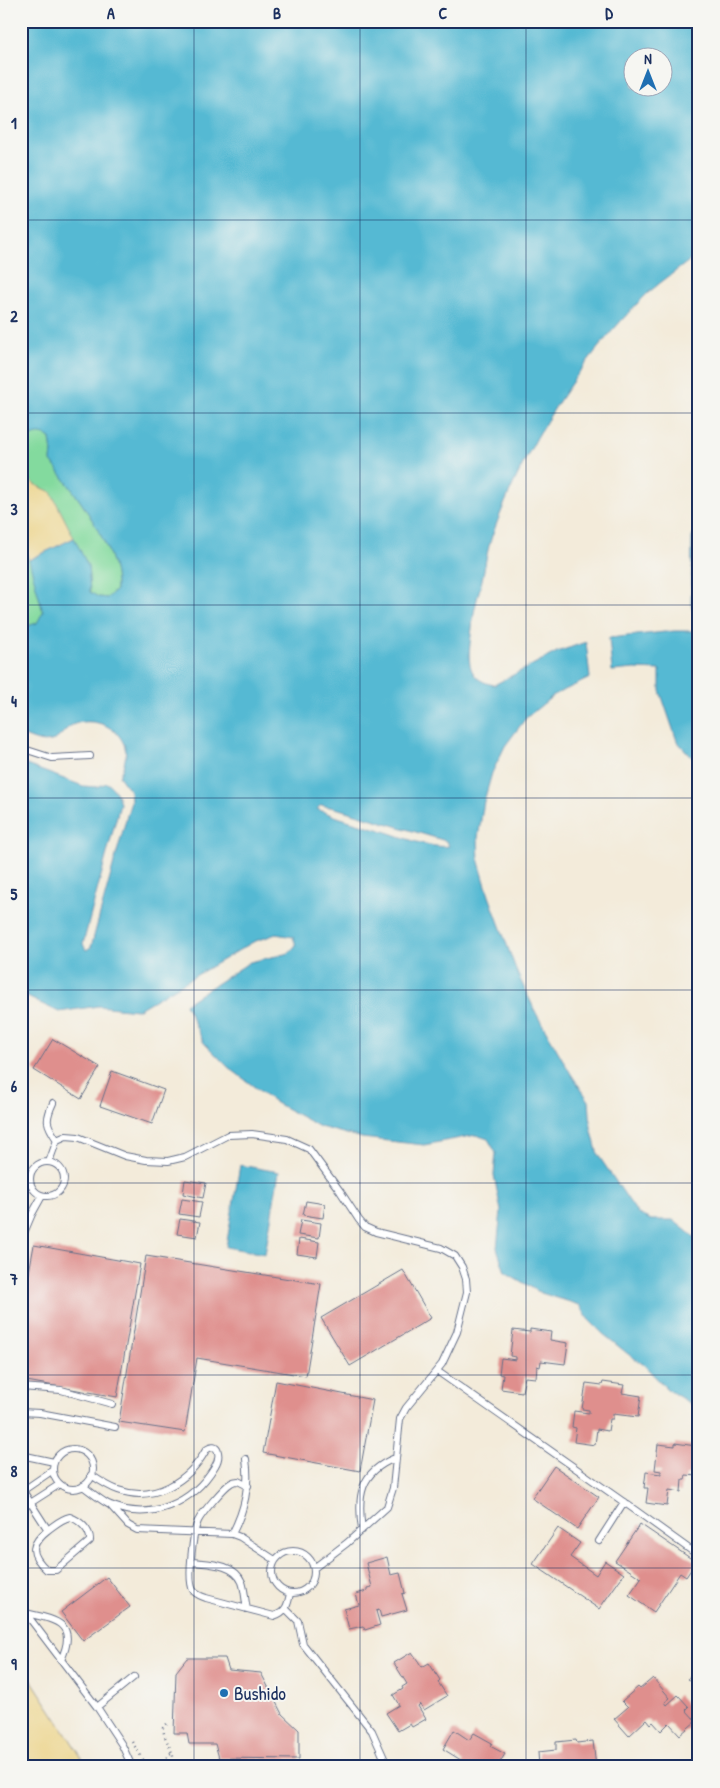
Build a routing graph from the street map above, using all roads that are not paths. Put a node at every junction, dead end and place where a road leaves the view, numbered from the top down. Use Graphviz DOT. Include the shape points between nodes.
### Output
graph roads {
  1 [pos="21,748"];
  2 [pos="90,756"];
  3 [pos="53,1103"];
  4 [pos="57,1140"];
  5 [pos="49,1162"];
  6 [pos="42,1196"];
  7 [pos="21,1240"];
  8 [pos="437,1371"];
  9 [pos="21,1387"];
  10 [pos="112,1404"];
  11 [pos="21,1412"];
  12 [pos="115,1427"];
  13 [pos="21,1455"];
  14 [pos="395,1458"];
  15 [pos="246,1459"];
  16 [pos="54,1462"];
  17 [pos="53,1470"];
  18 [pos="91,1475"];
  19 [pos="60,1484"];
  20 [pos="82,1486"];
  21 [pos="248,1486"];
  22 [pos="22,1492"];
  23 [pos="624,1502"];
  24 [pos="30,1503"];
  25 [pos="110,1505"];
  26 [pos="21,1509"];
  27 [pos="48,1530"];
  28 [pos="362,1530"];
  29 [pos="194,1532"];
  30 [pos="232,1534"];
  31 [pos="599,1541"];
  32 [pos="699,1556"];
  33 [pos="275,1560"];
  34 [pos="192,1562"];
  35 [pos="314,1568"];
  36 [pos="290,1593"];
  37 [pos="247,1609"];
  38 [pos="286,1609"];
  39 [pos="23,1610"];
  40 [pos="60,1660"];
  41 [pos="134,1677"];
  42 [pos="97,1708"];
  43 [pos="132,1767"];
  44 [pos="388,1767"];
  1 -- 2 [label="lane" via="52,758"];
  3 -- 4 [label="lane" via="47,1116"];
  4 -- 5 [label="lane"];
  4 -- 8 [label="lane" via="78,1136 125,1156 168,1161 240,1134 287,1139 309,1149 366,1227 441,1248 454,1256 462,1267 467,1292 457,1332"];
  5 -- 6 [label="lane" via="39,1164 32,1171 30,1181"];
  5 -- 6 [label="lane" via="62,1171 63,1187 58,1193"];
  6 -- 7 [label="lane"];
  8 -- 14 [label="lane" via="400,1419"];
  8 -- 23 [label="lane"];
  9 -- 10 [label="lane" via="61,1390"];
  11 -- 12 [label="lane"];
  13 -- 16 [label="lane"];
  14 -- 28 [label="lane" via="388,1507"];
  14 -- 28 [label="lane" via="368,1476 360,1499"];
  15 -- 21 [label="lane"];
  16 -- 17 [label="lane"];
  16 -- 18 [label="lane" via="66,1450 77,1449 90,1459"];
  17 -- 19 [label="lane"];
  17 -- 22 [label="lane"];
  18 -- 20 [label="lane"];
  18 -- 25 [label="lane" via="119,1491 145,1494 174,1485 188,1474 206,1450 215,1448 219,1451 218,1461 201,1486 176,1504 147,1511"];
  19 -- 20 [label="lane" via="74,1488"];
  19 -- 24 [label="lane"];
  20 -- 25 [label="lane"];
  21 -- 29 [label="lane" via="238,1481 229,1484 201,1516"];
  21 -- 30 [label="lane" via="240,1519"];
  22 -- 24 [label="lane"];
  23 -- 31 [label="lane"];
  23 -- 32 [label="lane"];
  24 -- 26 [label="lane"];
  24 -- 27 [label="lane"];
  25 -- 29 [label="lane" via="137,1530"];
  27 -- 27 [label="lane" via="70,1517 88,1531 90,1538 56,1570 46,1570 33,1548"];
  28 -- 35 [label="lane"];
  29 -- 30 [label="lane"];
  29 -- 34 [label="lane"];
  30 -- 33 [label="lane"];
  33 -- 35 [label="lane" via="292,1551 302,1553"];
  33 -- 36 [label="lane" via="271,1570 273,1581"];
  34 -- 37 [label="lane" via="222,1566 236,1574 241,1581"];
  34 -- 37 [label="lane" via="191,1583 199,1596"];
  35 -- 36 [label="lane" via="308,1587"];
  36 -- 38 [label="lane"];
  37 -- 38 [label="lane" via="274,1616"];
  38 -- 44 [label="lane" via="298,1621 303,1644 372,1731"];
  39 -- 40 [label="lane"];
  39 -- 40 [label="lane" via="55,1620 62,1626 68,1641"];
  40 -- 42 [label="lane"];
  41 -- 42 [label="lane"];
  42 -- 43 [label="lane" via="122,1745"];
}
